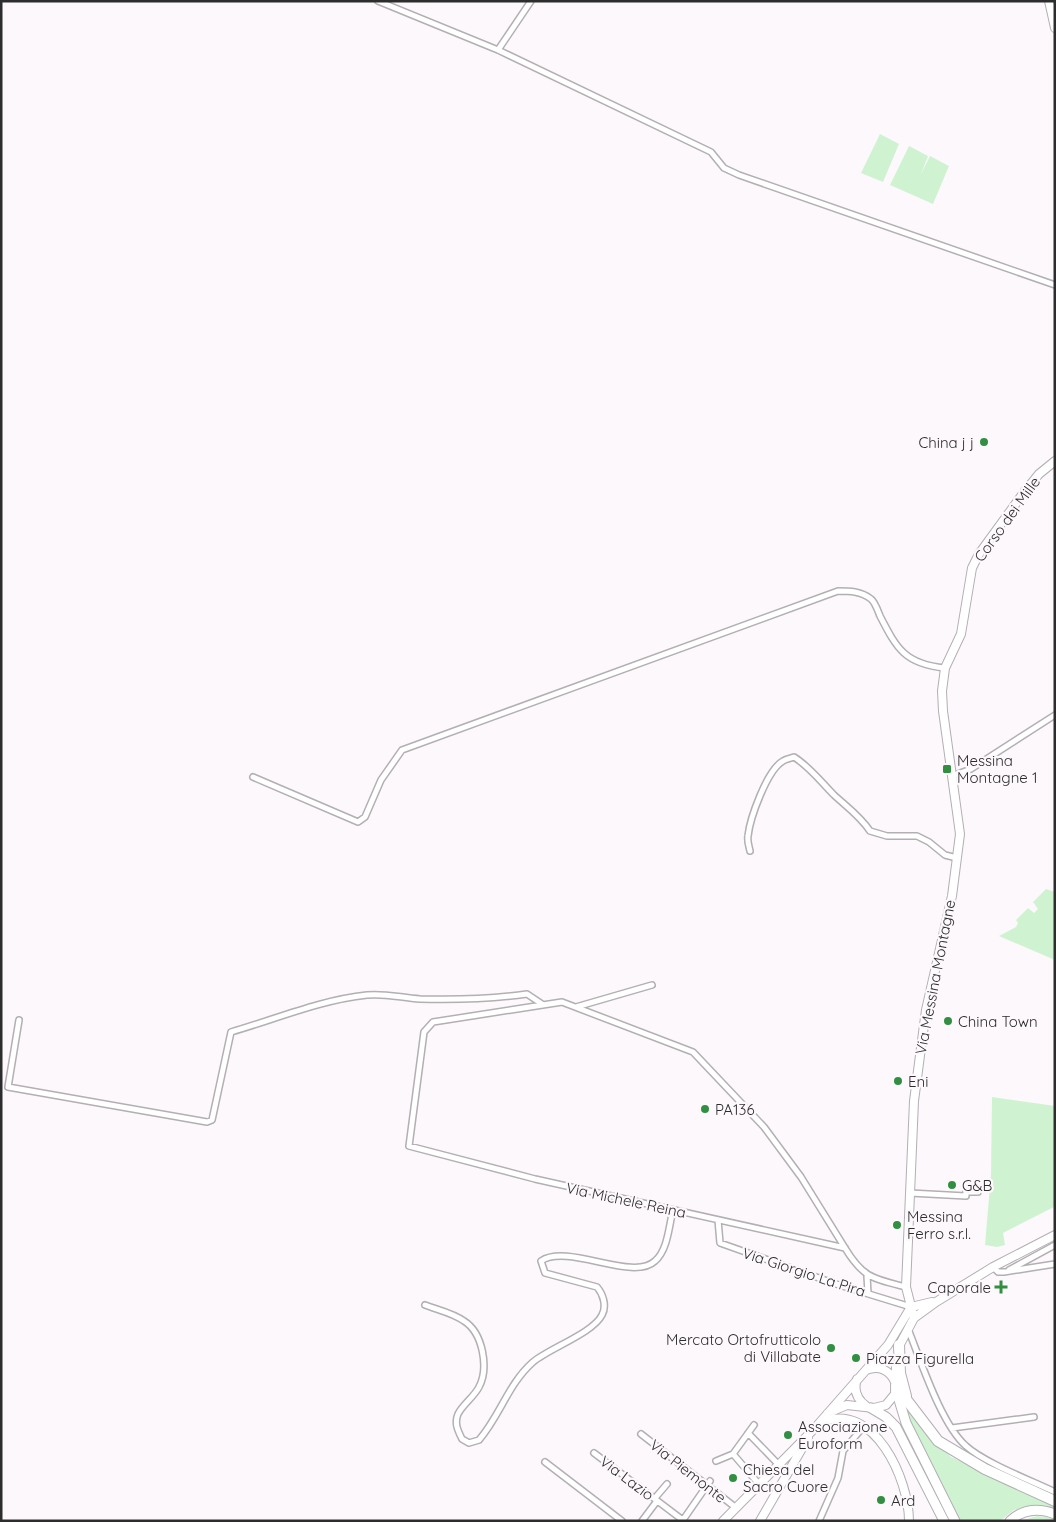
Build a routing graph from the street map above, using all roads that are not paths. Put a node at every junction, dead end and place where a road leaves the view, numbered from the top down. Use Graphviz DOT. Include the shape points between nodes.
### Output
graph roads {
  1 [pos="378,1"];
  2 [pos="531,1"];
  3 [pos="1049,1"];
  4 [pos="1055,28"];
  5 [pos="498,50"];
  6 [pos="1055,285"];
  7 [pos="1055,462"];
  8 [pos="945,668"];
  9 [pos="1055,715"];
  10 [pos="952,776"];
  11 [pos="253,777"];
  12 [pos="750,851"];
  13 [pos="957,858"];
  14 [pos="652,985"];
  15 [pos="542,1004"];
  16 [pos="575,1007"];
  17 [pos="19,1020"];
  18 [pos="978,1192"];
  19 [pos="910,1193"];
  20 [pos="673,1210"];
  21 [pos="718,1220"];
  22 [pos="1055,1235"];
  23 [pos="845,1248"];
  24 [pos="1054,1248"];
  25 [pos="1035,1255"];
  26 [pos="1055,1264"];
  27 [pos="1040,1266"];
  28 [pos="993,1267"];
  29 [pos="1004,1272"];
  30 [pos="867,1276"];
  31 [pos="906,1287"];
  32 [pos="868,1293"];
  33 [pos="936,1302"];
  34 [pos="425,1305"];
  35 [pos="911,1307"];
  36 [pos="914,1318"];
  37 [pos="908,1328"];
  38 [pos="899,1345"];
  39 [pos="863,1372"];
  40 [pos="896,1387"];
  41 [pos="911,1406"];
  42 [pos="842,1407"];
  43 [pos="870,1407"];
  44 [pos="828,1413"];
  45 [pos="844,1417"];
  46 [pos="1034,1417"];
  47 [pos="754,1425"];
  48 [pos="864,1425"];
  49 [pos="817,1426"];
  50 [pos="952,1428"];
  51 [pos="748,1433"];
  52 [pos="641,1434"];
  53 [pos="594,1453"];
  54 [pos="733,1454"];
  55 [pos="785,1456"];
  56 [pos="716,1461"];
  57 [pos="545,1462"];
  58 [pos="792,1463"];
  59 [pos="778,1464"];
  60 [pos="769,1473"];
  61 [pos="924,1478"];
  62 [pos="709,1483"];
  63 [pos="758,1483"];
  64 [pos="781,1483"];
  65 [pos="667,1484"];
  66 [pos="1055,1492"];
  67 [pos="656,1499"];
  68 [pos="1055,1501"];
  69 [pos="735,1507"];
  70 [pos="1055,1514"];
  71 [pos="683,1520"];
  72 [pos="763,1520"];
  73 [pos="622,1521"];
  74 [pos="642,1521"];
  75 [pos="723,1521"];
  76 [pos="819,1521"];
  77 [pos="909,1521"];
  78 [pos="940,1521"];
  79 [pos="944,1521"];
  80 [pos="955,1521"];
  81 [pos="1010,1521"];
  1 -- 5 [label="street"];
  2 -- 5 [label="street"];
  3 -- 4 [label="street"];
  5 -- 6 [label="street" via="711,152 724,168 740,175"];
  7 -- 8 [label="street, Corso dei Mille" via="1039,474 978,554 968,584 961,634"];
  8 -- 10 [label="street, Via Messina Montagne" via="942,704"];
  8 -- 11 [label="street" via="926,666 906,657 893,641 872,599 854,591 838,591 402,750 381,780 365,817 358,822"];
  9 -- 10 [label="street" via="971,769"];
  10 -- 13 [label="street, Via Messina Montagne" via="960,834"];
  12 -- 13 [label="street" via="747,838 751,816 772,773 782,762 794,757 806,764 835,796 862,819 870,831 887,836 917,836 945,855"];
  13 -- 19 [label="street, Via Messina Montagne" via="918,1062"];
  14 -- 16 [label="street"];
  15 -- 16 [label="street" via="562,1002"];
  15 -- 17 [label="street" via="527,994 487,999 417,999 388,994 367,995 279,1015 231,1032 212,1120 207,1122 8,1087"];
  15 -- 20 [label="street, Via Michele Reina" via="433,1022 424,1032 409,1146"];
  16 -- 23 [label="street" via="693,1052 764,1127"];
  18 -- 19 [label="street" via="966,1192 966,1196"];
  19 -- 31 [label="street, Via Messina Montagne"];
  20 -- 21 [label="street, Via Michele Reina"];
  20 -- 34 [label="street" via="660,1254 649,1265 633,1267 554,1256 541,1261 544,1273 596,1287 603,1299 604,1310 594,1326 535,1360 526,1369 509,1390 479,1440 469,1443 462,1439 456,1425 458,1414 476,1392 484,1375 486,1364 482,1350 466,1322"];
  21 -- 23 [label="street, Via Michele Reina"];
  21 -- 32 [label="street, Via Giorgio La Pira" via="720,1244"];
  22 -- 28 [label="street"];
  23 -- 30 [label="street"];
  24 -- 25 [label="street"];
  25 -- 27 [label="street"];
  25 -- 29 [label="street"];
  26 -- 27 [label="street"];
  27 -- 29 [label="street"];
  28 -- 29 [label="street"];
  28 -- 33 [label="street"];
  30 -- 31 [label="street"];
  30 -- 32 [label="street"];
  31 -- 35 [label="street, Via Messina Montagne"];
  32 -- 35 [label="street, Via Giorgio La Pira"];
  33 -- 35 [label="street"];
  33 -- 36 [label="street"];
  35 -- 36 [label="street, Via Messina Montagne"];
  35 -- 39 [label="street" via="888,1345"];
  36 -- 37 [label="street"];
  37 -- 38 [label="street"];
  37 -- 50 [label="street"];
  38 -- 40 [label="street"];
  38 -- 41 [label="highway" via="900,1373"];
  39 -- 40 [label="street" via="875,1367 885,1370 893,1376"];
  39 -- 43 [label="street" via="856,1383 856,1393 859,1400"];
  39 -- 44 [label="street"];
  40 -- 41 [label="highway"];
  40 -- 43 [label="street" via="892,1400 886,1405"];
  40 -- 80 [label="main road" via="906,1423"];
  41 -- 68 [label="highway" via="938,1441 960,1456"];
  42 -- 43 [label="street"];
  42 -- 44 [label="street"];
  42 -- 45 [label="street"];
  43 -- 61 [label="main road" via="896,1427"];
  44 -- 49 [label="street"];
  45 -- 48 [label="street"];
  45 -- 49 [label="street"];
  46 -- 50 [label="street"];
  47 -- 51 [label="street"];
  48 -- 76 [label="street" via="843,1451 838,1478"];
  48 -- 77 [label="street" via="881,1444 900,1476"];
  49 -- 55 [label="street"];
  49 -- 58 [label="street"];
  50 -- 66 [label="street" via="977,1454"];
  51 -- 54 [label="street"];
  51 -- 59 [label="street"];
  52 -- 62 [label="street, Via Piemonte"];
  53 -- 67 [label="street, Via Lazio"];
  54 -- 56 [label="street"];
  54 -- 63 [label="street"];
  55 -- 58 [label="street"];
  55 -- 59 [label="street"];
  57 -- 73 [label="street"];
  58 -- 64 [label="street"];
  59 -- 60 [label="street"];
  60 -- 63 [label="street"];
  60 -- 64 [label="street"];
  61 -- 78 [label="main road"];
  61 -- 79 [label="main road"];
  62 -- 69 [label="street, Via Piemonte"];
  62 -- 71 [label="street"];
  63 -- 69 [label="street"];
  64 -- 72 [label="street"];
  65 -- 67 [label="street"];
  67 -- 71 [label="street, Via Lazio"];
  67 -- 74 [label="street"];
  69 -- 75 [label="street"];
  70 -- 81 [label="main road" via="1030,1510"];
}
